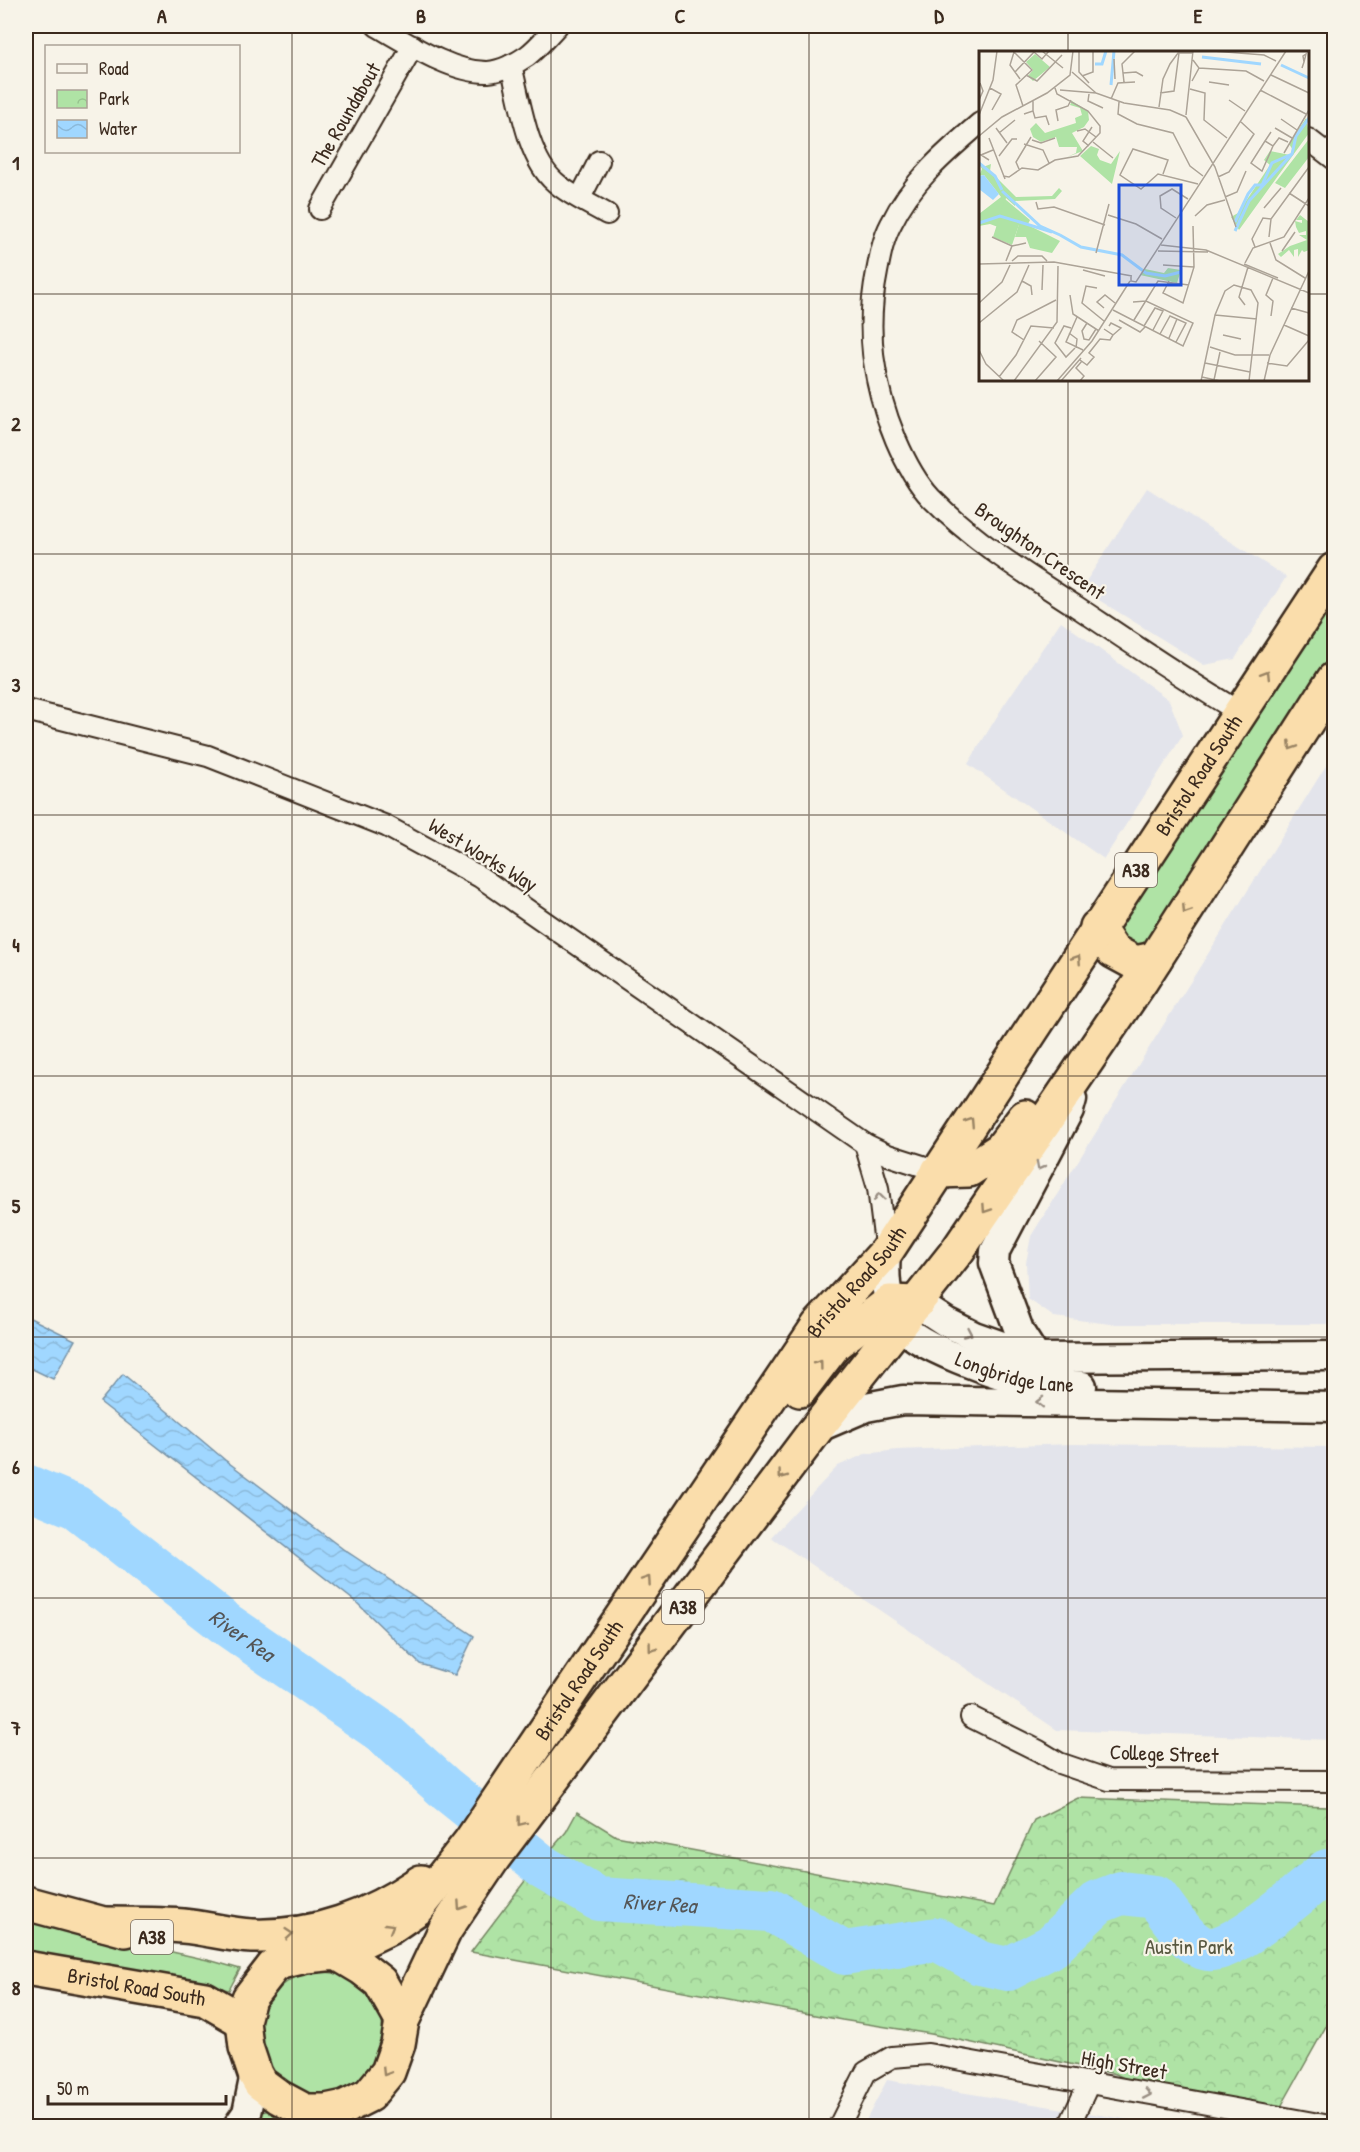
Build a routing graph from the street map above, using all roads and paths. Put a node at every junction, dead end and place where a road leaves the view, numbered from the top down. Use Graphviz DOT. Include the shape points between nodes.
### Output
graph roads {
  1 [pos="377,26"];
  2 [pos="557,26"];
  3 [pos="413,46"];
  4 [pos="511,65"];
  5 [pos="979,125"];
  6 [pos="1309,140"];
  7 [pos="1335,159"];
  8 [pos="600,162"];
  9 [pos="580,198"];
  10 [pos="320,208"];
  11 [pos="607,214"];
  12 [pos="1335,570"];
  13 [pos="1335,680"];
  14 [pos="26,710"];
  15 [pos="1241,713"];
  16 [pos="1097,927"];
  17 [pos="1155,959"];
  18 [pos="1107,1031"];
  19 [pos="1078,1074"];
  20 [pos="865,1144"];
  21 [pos="938,1171"];
  22 [pos="886,1252"];
  23 [pos="902,1310"];
  24 [pos="1335,1356"];
  25 [pos="1118,1357"];
  26 [pos="1036,1358"];
  27 [pos="1335,1374"];
  28 [pos="1287,1405"];
  29 [pos="1335,1407"];
  30 [pos="817,1428"];
  31 [pos="687,1520"];
  32 [pos="971,1717"];
  33 [pos="1335,1781"];
  34 [pos="474,1853"];
  35 [pos="26,1903"];
  36 [pos="105,1924"];
  37 [pos="337,1953"];
  38 [pos="281,1962"];
  39 [pos="26,1968"];
  40 [pos="243,2020"];
  41 [pos="402,2021"];
  42 [pos="255,2074"];
  43 [pos="1089,2083"];
  44 [pos="337,2117"];
  45 [pos="238,2127"];
  46 [pos="839,2127"];
  47 [pos="1069,2127"];
  48 [pos="1329,2127"];
  1 -- 3 [label="street"];
  2 -- 4 [label="street" via="529,55"];
  3 -- 4 [label="street" via="459,68 489,72"];
  3 -- 10 [label="street, The Roundabout"];
  4 -- 9 [label="street" via="539,164 555,183"];
  5 -- 15 [label="street, Broughton Crescent" via="936,161 913,189 891,224 880,253 870,321 872,357 885,412 907,465 930,497 980,543"];
  6 -- 7 [label="street"];
  8 -- 9 [label="street"];
  9 -- 11 [label="street"];
  15 -- 12 [label="highway, Bristol Road South / A38, one-way"];
  13 -- 17 [label="highway, Bristol Road South / A38, one-way"];
  14 -- 20 [label="street, West Works Way" via="208,756 386,826 480,877"];
  15 -- 16 [label="highway, Bristol Road South / A38"];
  16 -- 17 [label="highway" via="1120,955 1135,963"];
  21 -- 16 [label="highway, Bristol Road South / A38, one-way"];
  17 -- 18 [label="highway, Bristol Road South / A38"];
  18 -- 19 [label="highway, Bristol Road South / A38"];
  18 -- 21 [label="highway" via="1073,1051 1001,1149 969,1170"];
  19 -- 23 [label="highway, Bristol Road South / A38, one-way" via="958,1250"];
  19 -- 26 [label="street, Longbridge Lane, one-way" via="1069,1110 994,1251 994,1263 1020,1333"];
  20 -- 21 [label="street, West Works Way"];
  22 -- 20 [label="street, one-way" via="878,1188"];
  21 -- 22 [label="highway, Bristol Road South / A38"];
  22 -- 23 [label="street" via="884,1280"];
  22 -- 31 [label="highway, Bristol Road South / A38" via="818,1326"];
  23 -- 26 [label="street, Longbridge Lane, one-way" via="946,1322"];
  23 -- 28 [label="street, Longbridge Lane" via="950,1357 1026,1381"];
  23 -- 30 [label="highway, Bristol Road South / A38"];
  31 -- 23 [label="highway, one-way" via="725,1488 835,1344"];
  24 -- 25 [label="street, Longbridge Lane"];
  25 -- 26 [label="street, Longbridge Lane"];
  25 -- 27 [label="street, Longbridge Lane" via="1172,1368"];
  28 -- 29 [label="street, Longbridge Lane"];
  28 -- 30 [label="street, Longbridge Lane, one-way" via="903,1400 866,1407"];
  30 -- 34 [label="highway, Bristol Road South / A38, one-way" via="549,1786"];
  34 -- 31 [label="highway, Bristol Road South / A38, one-way" via="521,1768"];
  32 -- 33 [label="street, College Street" via="1059,1763 1109,1780"];
  36 -- 34 [label="highway, one-way" via="183,1926 251,1936 291,1934 342,1924 396,1899"];
  37 -- 34 [label="highway, Bristol Road South / A38, one-way" via="389,1928 418,1908"];
  34 -- 41 [label="highway, Bristol Road South / A38, one-way" via="445,1930"];
  35 -- 36 [label="highway, A38"];
  36 -- 38 [label="highway, A38" via="204,1949"];
  37 -- 38 [label="highway"];
  37 -- 41 [label="highway" via="380,1982"];
  38 -- 40 [label="highway" via="249,1998"];
  39 -- 40 [label="highway, Bristol Road South / A38" via="205,1999"];
  40 -- 42 [label="highway"];
  41 -- 44 [label="highway, one-way" via="388,2072 369,2095"];
  42 -- 44 [label="highway" via="260,2083 305,2111 326,2111"];
  42 -- 45 [label="street" via="247,2113"];
  43 -- 46 [label="street, High Street" via="928,2054 892,2057 866,2072"];
  43 -- 47 [label="street"];
  43 -- 48 [label="street, High Street, one-way"];
}
